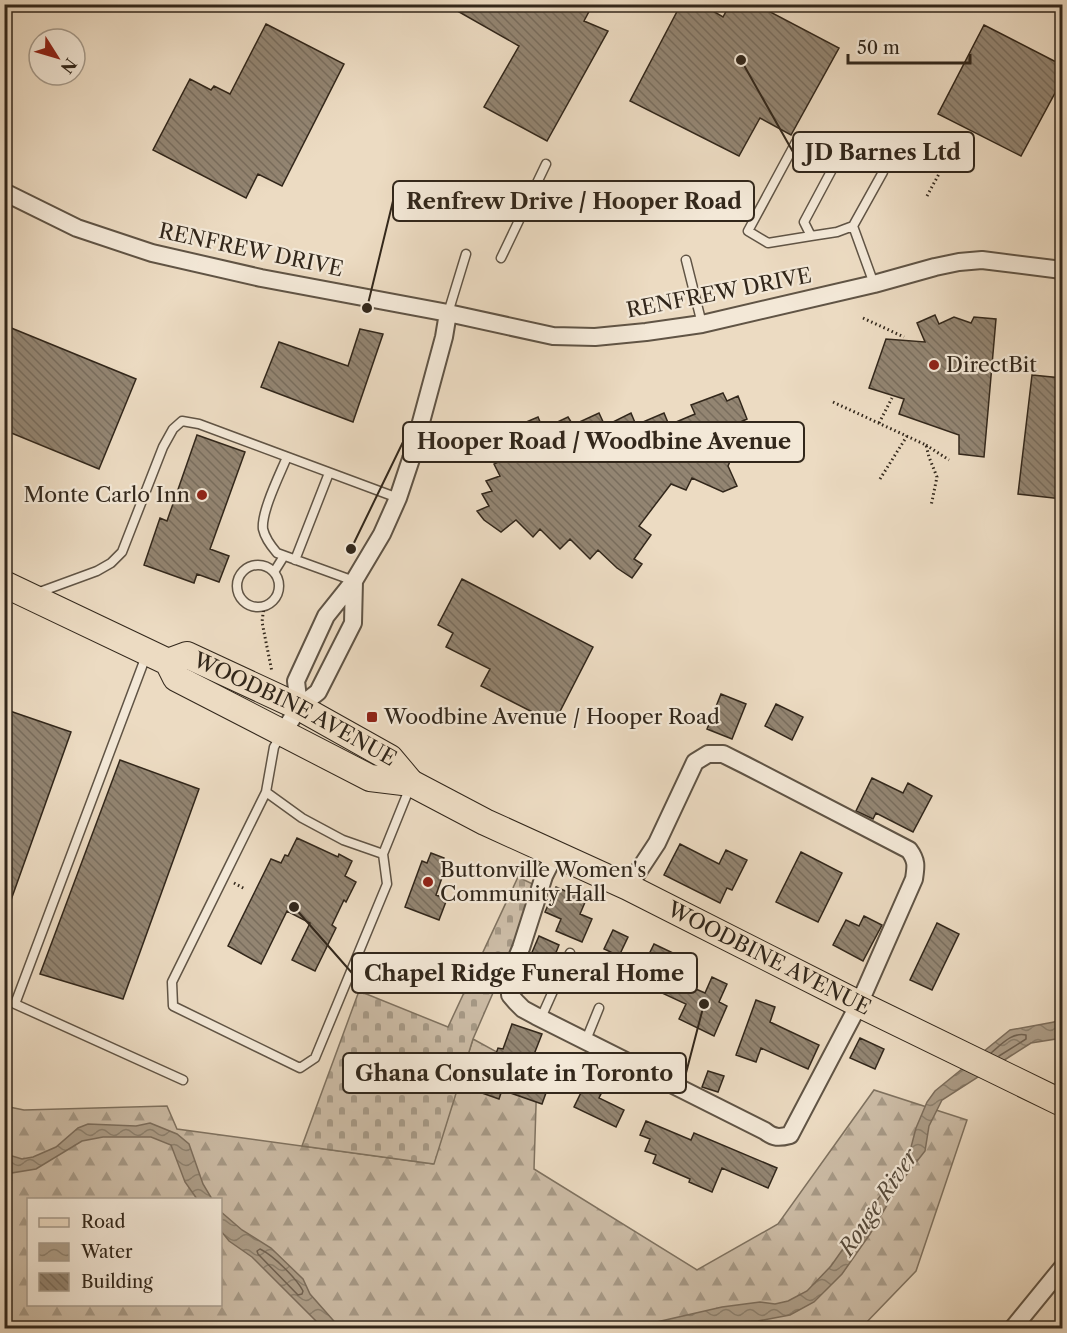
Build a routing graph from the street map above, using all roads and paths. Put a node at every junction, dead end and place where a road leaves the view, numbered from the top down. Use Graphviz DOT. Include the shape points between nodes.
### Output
graph roads {
  1 [pos="947,159"];
  2 [pos="546,164"];
  3 [pos="883,172"];
  4 [pos="4,192"];
  5 [pos="927,196"];
  6 [pos="853,226"];
  7 [pos="811,237"];
  8 [pos="466,254"];
  9 [pos="501,258"];
  10 [pos="686,260"];
  11 [pos="1062,270"];
  12 [pos="874,284"];
  13 [pos="448,313"];
  14 [pos="863,318"];
  15 [pos="702,324"];
  16 [pos="904,336"];
  17 [pos="891,398"];
  18 [pos="833,402"];
  19 [pos="879,423"];
  20 [pos="907,436"];
  21 [pos="926,445"];
  22 [pos="287,457"];
  23 [pos="950,460"];
  24 [pos="329,473"];
  25 [pos="880,479"];
  26 [pos="398,498"];
  27 [pos="931,506"];
  28 [pos="285,556"];
  29 [pos="295,560"];
  30 [pos="274,572"];
  31 [pos="354,581"];
  32 [pos="4,584"];
  33 [pos="28,596"];
  34 [pos="264,606"];
  35 [pos="158,657"];
  36 [pos="273,674"];
  37 [pos="299,707"];
  38 [pos="283,733"];
  39 [pos="411,783"];
  40 [pos="266,792"];
  41 [pos="382,854"];
  42 [pos="555,854"];
  43 [pos="628,887"];
  44 [pos="570,953"];
  45 [pos="858,1004"];
  46 [pos="599,1008"];
  47 [pos="541,1018"];
  48 [pos="586,1040"];
  49 [pos="183,1080"];
  50 [pos="1062,1103"];
  51 [pos="1062,1268"];
  52 [pos="1013,1329"];
  1 -- 5 [label="path"];
  2 -- 9 [label="lane"];
  3 -- 6 [label="lane"];
  4 -- 13 [label="street, RENFREW DRIVE" via="77,228 152,253"];
  6 -- 7 [label="lane"];
  6 -- 12 [label="lane"];
  7 -- 7 [label="lane" via="768,243 748,231 796,142 836,162 804,222"];
  8 -- 13 [label="lane"];
  10 -- 15 [label="lane"];
  11 -- 12 [label="street, RENFREW DRIVE" via="982,260 935,267"];
  12 -- 15 [label="street, RENFREW DRIVE"];
  13 -- 15 [label="street, RENFREW DRIVE" via="553,336 615,335"];
  13 -- 26 [label="street"];
  14 -- 16 [label="path"];
  17 -- 19 [label="path"];
  18 -- 19 [label="path"];
  19 -- 20 [label="path"];
  20 -- 21 [label="path"];
  20 -- 25 [label="path"];
  21 -- 23 [label="path"];
  21 -- 27 [label="path" via="937,477"];
  22 -- 24 [label="lane"];
  22 -- 28 [label="lane" via="265,512 263,528 269,544"];
  22 -- 33 [label="lane" via="182,421 163,447 122,552 96,571"];
  24 -- 26 [label="lane"];
  24 -- 29 [label="lane"];
  26 -- 31 [label="street"];
  28 -- 29 [label="lane"];
  28 -- 30 [label="lane"];
  29 -- 31 [label="lane"];
  30 -- 34 [label="lane" via="279,585 276,598"];
  30 -- 34 [label="lane" via="262,565 248,567 237,584 241,598 252,606"];
  31 -- 37 [label="street" via="326,616 296,681"];
  31 -- 37 [label="street" via="353,623 318,692"];
  32 -- 33 [label="main road, WOODBINE AVENUE"];
  33 -- 35 [label="main road, WOODBINE AVENUE"];
  34 -- 36 [label="path" via="262,622"];
  35 -- 37 [label="main road, WOODBINE AVENUE" via="187,655"];
  35 -- 38 [label="main road, WOODBINE AVENUE" via="176,678"];
  35 -- 49 [label="lane" via="15,1004"];
  37 -- 38 [label="street"];
  37 -- 39 [label="main road, WOODBINE AVENUE" via="390,758"];
  38 -- 39 [label="main road, WOODBINE AVENUE" via="370,778"];
  38 -- 40 [label="lane" via="274,747"];
  39 -- 41 [label="lane"];
  39 -- 42 [label="main road, WOODBINE AVENUE"];
  40 -- 41 [label="lane" via="302,818 343,840"];
  40 -- 41 [label="lane" via="172,982 173,1006 300,1068 315,1059 387,884"];
  42 -- 43 [label="main road, WOODBINE AVENUE"];
  42 -- 47 [label="street" via="544,876 510,983 510,995 516,1002"];
  43 -- 45 [label="main road, WOODBINE AVENUE"];
  43 -- 45 [label="street" via="657,843 695,762 708,754 723,754 746,765 909,850 915,858 914,879"];
  44 -- 47 [label="lane"];
  45 -- 48 [label="street" via="800,1118 790,1135 782,1137 773,1137"];
  45 -- 50 [label="main road, WOODBINE AVENUE"];
  46 -- 48 [label="lane"];
  47 -- 48 [label="street"];
  51 -- 52 [label="street"];
}
